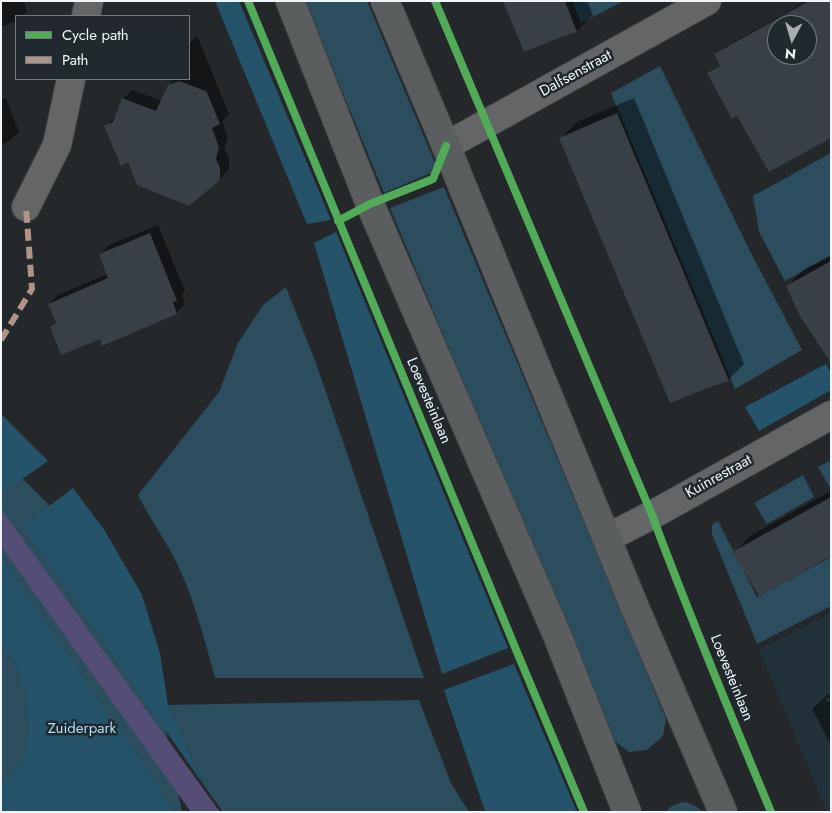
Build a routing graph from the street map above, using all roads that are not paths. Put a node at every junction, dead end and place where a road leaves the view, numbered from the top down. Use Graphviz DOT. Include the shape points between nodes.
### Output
graph roads {
  1 [pos="89,1"];
  2 [pos="290,1"];
  3 [pos="385,1"];
  4 [pos="706,1"];
  5 [pos="86,15"];
  6 [pos="71,80"];
  7 [pos="446,146"];
  8 [pos="26,207"];
  9 [pos="831,415"];
  10 [pos="607,538"];
  11 [pos="627,812"];
  12 [pos="723,812"];
  1 -- 5 [label="street"];
  2 -- 11 [label="main road, Loevesteinlaan" via="370,204 553,626"];
  3 -- 7 [label="main road"];
  4 -- 7 [label="street, Dalfsenstraat"];
  6 -- 8 [label="street" via="56,144"];
  7 -- 10 [label="main road"];
  9 -- 10 [label="street, Kuinrestraat"];
  10 -- 12 [label="main road"];
}
